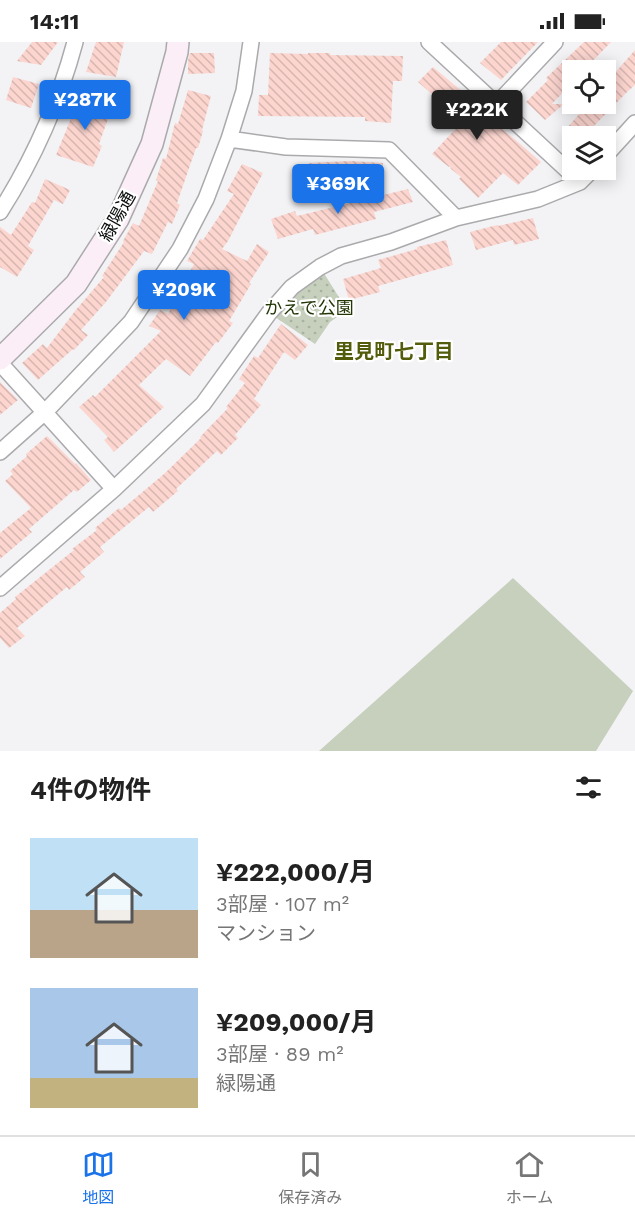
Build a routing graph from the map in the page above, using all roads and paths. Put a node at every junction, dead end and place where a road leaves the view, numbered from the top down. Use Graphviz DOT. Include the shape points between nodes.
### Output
graph roads {
  1 [pos="75,42"];
  2 [pos="178,42"];
  3 [pos="251,42"];
  4 [pos="429,42"];
  5 [pos="555,42"];
  6 [pos="496,105"];
  7 [pos="635,123"];
  8 [pos="229,139"];
  9 [pos="616,144"];
  10 [pos="580,182"];
  11 [pos="0,212"];
  12 [pos="456,218"];
  13 [pos="0,359"];
  14 [pos="0,363"];
  15 [pos="45,412"];
  16 [pos="0,452"];
  17 [pos="114,489"];
  18 [pos="0,588"];
  1 -- 11 [label="street" via="49,119"];
  2 -- 13 [label="street, 緑陽通" via="153,144 118,219 76,284"];
  3 -- 8 [label="street" via="244,91"];
  4 -- 6 [label="street"];
  5 -- 6 [label="street"];
  6 -- 10 [label="street"];
  7 -- 9 [label="street"];
  8 -- 12 [label="street" via="286,147 389,150"];
  8 -- 15 [label="street" via="206,199 180,249 131,322"];
  10 -- 12 [label="street" via="538,199"];
  12 -- 17 [label="street" via="340,256 292,287 203,404"];
  14 -- 15 [label="street"];
  15 -- 16 [label="street"];
  15 -- 17 [label="street"];
  17 -- 18 [label="street"];
}
